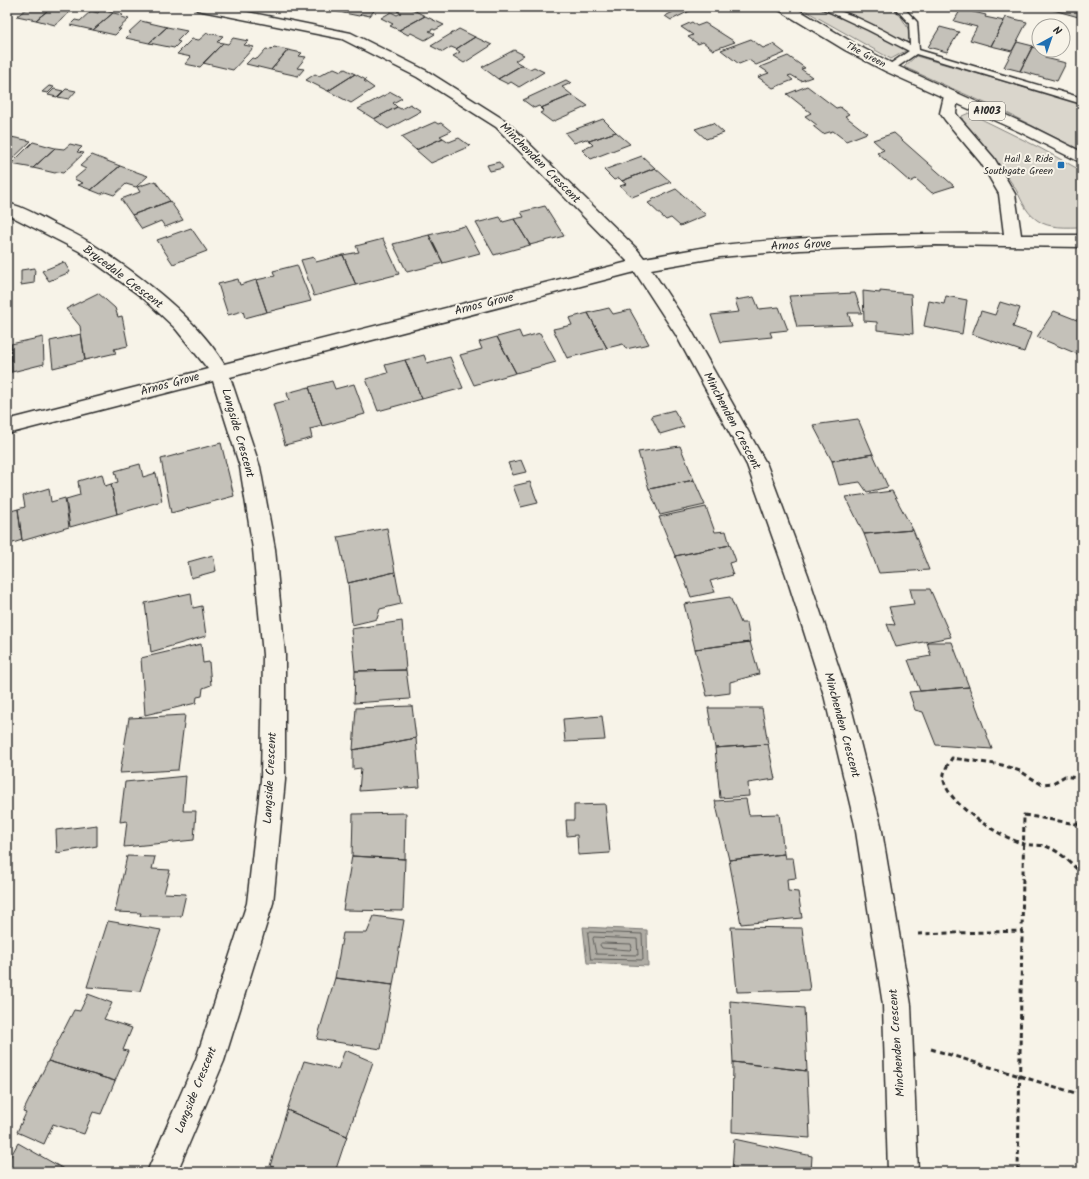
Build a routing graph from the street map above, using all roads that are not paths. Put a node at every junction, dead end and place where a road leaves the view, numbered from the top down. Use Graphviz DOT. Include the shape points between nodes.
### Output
graph roads {
  1 [pos="202,7"];
  2 [pos="784,7"];
  3 [pos="823,7"];
  4 [pos="898,7"];
  5 [pos="914,51"];
  6 [pos="890,68"];
  7 [pos="951,96"];
  8 [pos="1082,100"];
  9 [pos="1082,158"];
  10 [pos="7,208"];
  11 [pos="1013,239"];
  12 [pos="1082,241"];
  13 [pos="639,264"];
  14 [pos="219,372"];
  15 [pos="7,427"];
  16 [pos="162,1172"];
  17 [pos="903,1172"];
  1 -- 13 [label="street, Minchenden Crescent" via="346,36 422,74 502,124"];
  2 -- 6 [label="street, The Green / A1003"];
  3 -- 5 [label="lane"];
  4 -- 5 [label="lane" via="913,22"];
  5 -- 6 [label="lane"];
  5 -- 8 [label="lane"];
  6 -- 7 [label="street, The Green / A1003"];
  7 -- 9 [label="street, The Green / A1003" via="1011,122"];
  7 -- 11 [label="street" via="948,113 950,117 988,161 1007,194"];
  10 -- 14 [label="street, Brycedale Crescent" via="85,247 148,294 181,323 212,358"];
  11 -- 12 [label="street"];
  11 -- 13 [label="street, Arnos Grove" via="800,244 720,251"];
  13 -- 14 [label="street, Arnos Grove"];
  13 -- 17 [label="street, Minchenden Crescent" via="684,333 757,465 797,575 836,695 868,825 897,1005"];
  14 -- 15 [label="street, Arnos Grove"];
  14 -- 16 [label="street, Langside Crescent" via="250,467 264,549 274,655 273,780 260,903 210,1061"];
}
